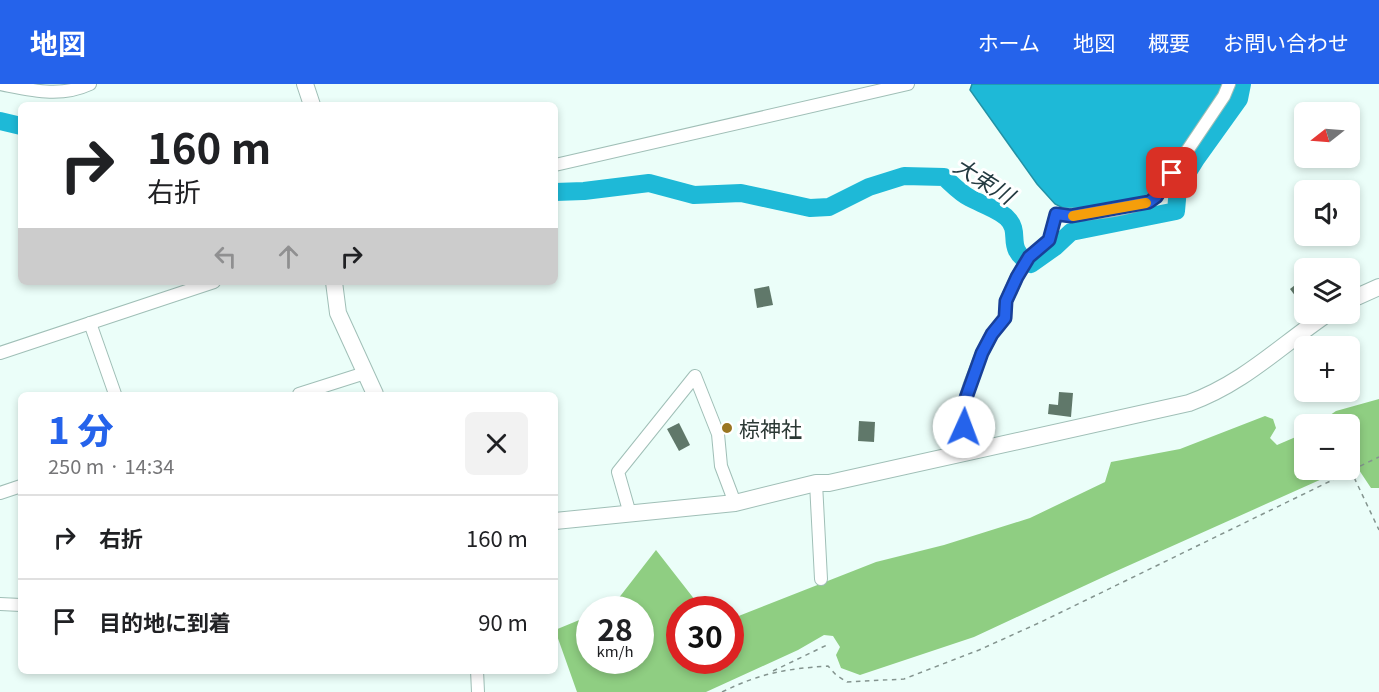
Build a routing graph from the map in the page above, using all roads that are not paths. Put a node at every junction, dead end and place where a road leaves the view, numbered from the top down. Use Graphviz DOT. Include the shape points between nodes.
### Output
graph roads {
  1 [pos="0,84"];
  2 [pos="90,84"];
  3 [pos="305,84"];
  4 [pos="908,84"];
  5 [pos="1229,84"];
  6 [pos="311,102"];
  7 [pos="558,164"];
  8 [pos="205,285"];
  9 [pos="334,285"];
  10 [pos="1379,287"];
  11 [pos="1360,296"];
  12 [pos="90,323"];
  13 [pos="1313,324"];
  14 [pos="0,353"];
  15 [pos="365,373"];
  16 [pos="114,392"];
  17 [pos="305,392"];
  18 [pos="374,392"];
  19 [pos="971,451"];
  20 [pos="816,483"];
  21 [pos="18,487"];
  22 [pos="0,493"];
  23 [pos="735,503"];
  24 [pos="630,514"];
  25 [pos="558,521"];
  26 [pos="821,579"];
  27 [pos="0,604"];
  28 [pos="18,605"];
  29 [pos="477,674"];
  30 [pos="478,692"];
  1 -- 2 [label="street" via="53,93"];
  3 -- 6 [label="street"];
  4 -- 7 [label="street"];
  5 -- 19 [label="street" via="1156,197 1119,209 1071,216 1056,214 1049,240 1027,260 1006,301 1005,318 982,353 961,412"];
  8 -- 12 [label="street"];
  9 -- 15 [label="street" via="338,313"];
  10 -- 11 [label="street"];
  12 -- 14 [label="street"];
  12 -- 16 [label="street"];
  13 -- 19 [label="street" via="1212,394 1162,410"];
  15 -- 17 [label="street"];
  15 -- 18 [label="street"];
  19 -- 20 [label="street"];
  20 -- 23 [label="street"];
  20 -- 26 [label="street"];
  21 -- 22 [label="street"];
  23 -- 24 [label="street"];
  23 -- 24 [label="street" via="721,466 718,435 694,376 618,472"];
  24 -- 25 [label="street"];
  27 -- 28 [label="street"];
  29 -- 30 [label="street"];
}
